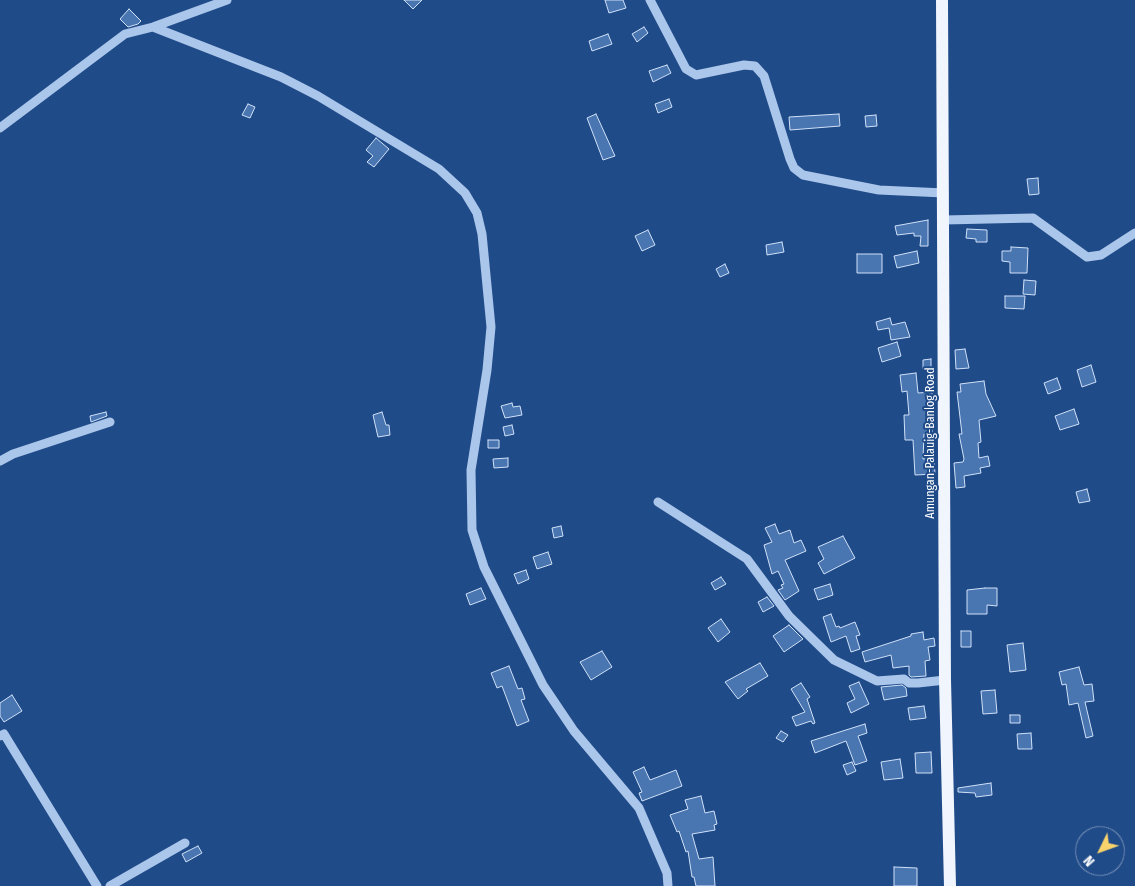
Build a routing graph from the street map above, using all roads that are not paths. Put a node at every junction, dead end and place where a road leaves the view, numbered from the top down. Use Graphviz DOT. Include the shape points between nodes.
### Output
graph roads {
  1 [pos="228,0"];
  2 [pos="650,0"];
  3 [pos="942,0"];
  4 [pos="153,27"];
  5 [pos="0,128"];
  6 [pos="944,193"];
  7 [pos="944,220"];
  8 [pos="1135,233"];
  9 [pos="110,422"];
  10 [pos="0,461"];
  11 [pos="658,502"];
  12 [pos="945,680"];
  13 [pos="0,736"];
  14 [pos="185,843"];
  15 [pos="96,886"];
  16 [pos="110,886"];
  17 [pos="668,886"];
  18 [pos="950,886"];
  1 -- 4 [label="street"];
  2 -- 6 [label="street" via="686,69 696,76 744,65 755,66 764,76 790,159 794,168 803,175 880,190"];
  3 -- 6 [label="main road, Amungan-Palauig-Banlog Road"];
  4 -- 5 [label="street" via="125,34"];
  4 -- 17 [label="street" via="281,77 318,96 439,169 465,193 477,212 491,327 471,470 472,530 484,567 543,685 574,731 639,808 667,872"];
  6 -- 7 [label="main road, Amungan-Palauig-Banlog Road"];
  7 -- 8 [label="street" via="1033,218 1087,257 1101,255"];
  7 -- 12 [label="main road, Amungan-Palauig-Banlog Road"];
  9 -- 10 [label="street"];
  11 -- 12 [label="street" via="747,559 789,616 834,660 877,681 904,679 908,683 918,683"];
  12 -- 18 [label="main road, Amungan-Palauig-Banlog Road"];
  13 -- 15 [label="street" via="4,734"];
  14 -- 16 [label="street"];
}
